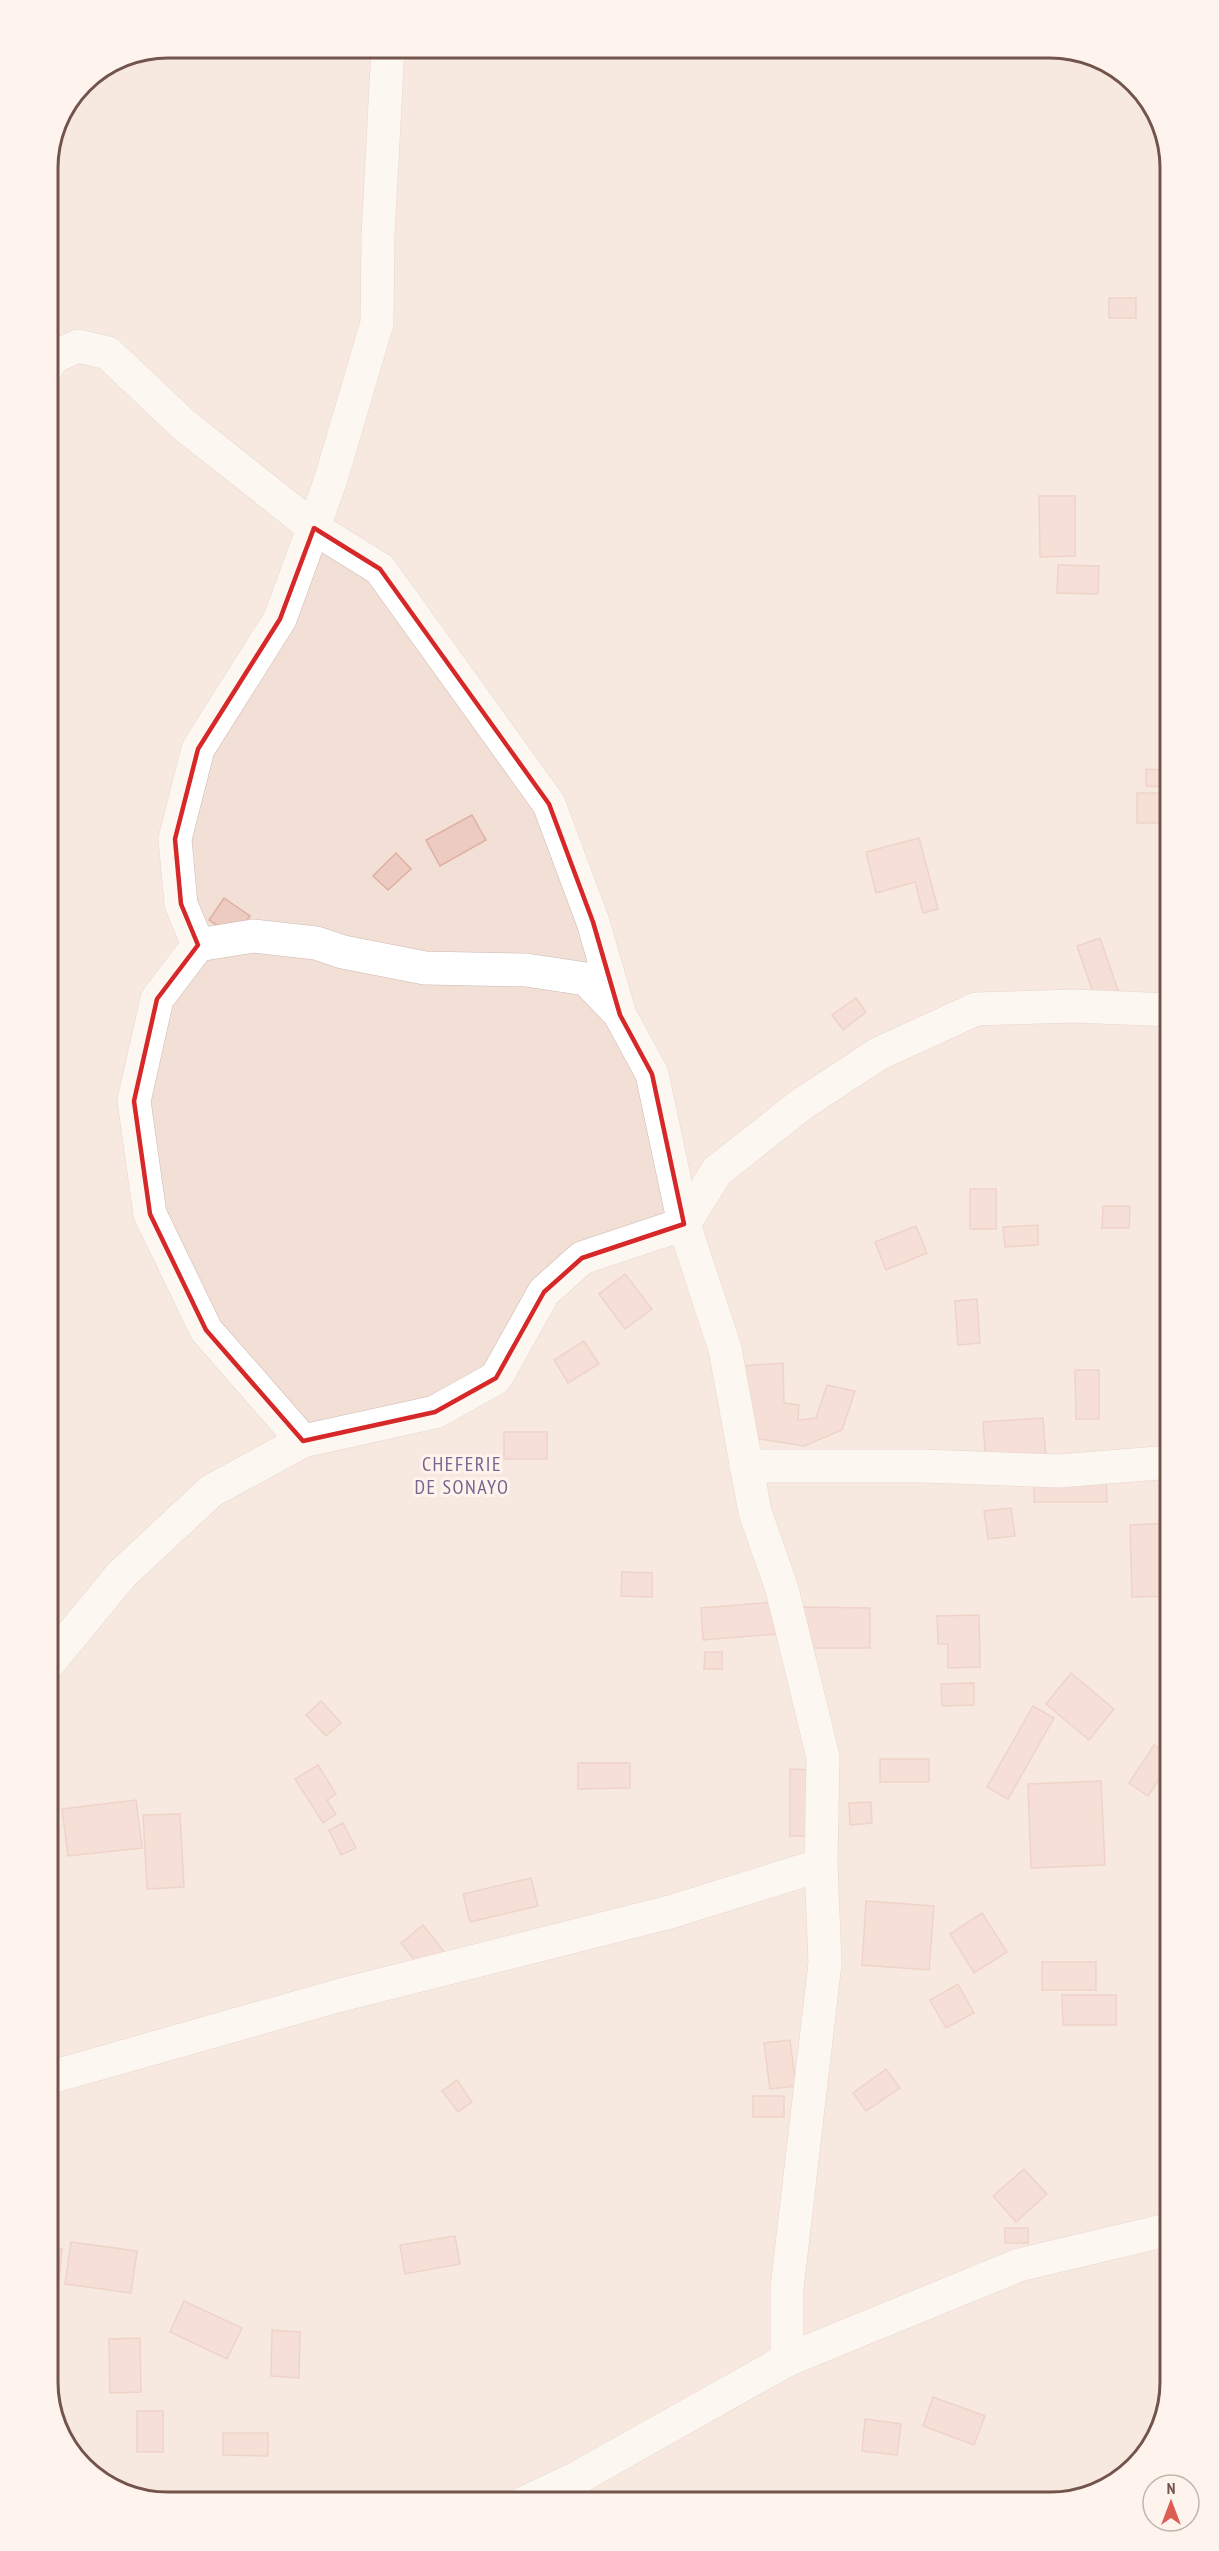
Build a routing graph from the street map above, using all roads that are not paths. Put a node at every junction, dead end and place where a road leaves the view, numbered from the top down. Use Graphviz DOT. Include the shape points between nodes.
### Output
graph roads {
  1 [pos="387,58"];
  2 [pos="59,354"];
  3 [pos="314,528"];
  4 [pos="198,945"];
  5 [pos="1160,1010"];
  6 [pos="620,1015"];
  7 [pos="684,1224"];
  8 [pos="303,1441"];
  9 [pos="1160,1463"];
  10 [pos="746,1466"];
  11 [pos="58,1651"];
  12 [pos="821,1865"];
  13 [pos="58,2075"];
  14 [pos="1160,2232"];
  15 [pos="787,2360"];
  16 [pos="547,2492"];
  1 -- 3 [label="street" via="377,323"];
  2 -- 3 [label="street" via="78,346 108,353 184,425"];
  3 -- 4 [label="street" via="280,619 198,748 175,839 181,904"];
  3 -- 6 [label="street" via="380,569 549,804 593,922"];
  4 -- 6 [label="street" via="253,936 316,943 425,968 526,970 586,979"];
  4 -- 8 [label="street" via="158,999 134,1101 150,1214 206,1330"];
  5 -- 7 [label="street" via="1074,1006 976,1010 878,1054 802,1104 717,1171"];
  6 -- 7 [label="street" via="652,1074"];
  7 -- 8 [label="street" via="582,1258 544,1292 496,1378 435,1412"];
  7 -- 10 [label="street" via="725,1350"];
  8 -- 11 [label="street" via="211,1491 121,1575"];
  9 -- 10 [label="street" via="1058,1471"];
  10 -- 12 [label="street" via="755,1512 782,1589 823,1757"];
  12 -- 13 [label="street" via="670,1912 337,1996"];
  12 -- 15 [label="street" via="825,1963 787,2288"];
  14 -- 15 [label="street" via="1019,2265"];
  15 -- 16 [label="street"];
}
